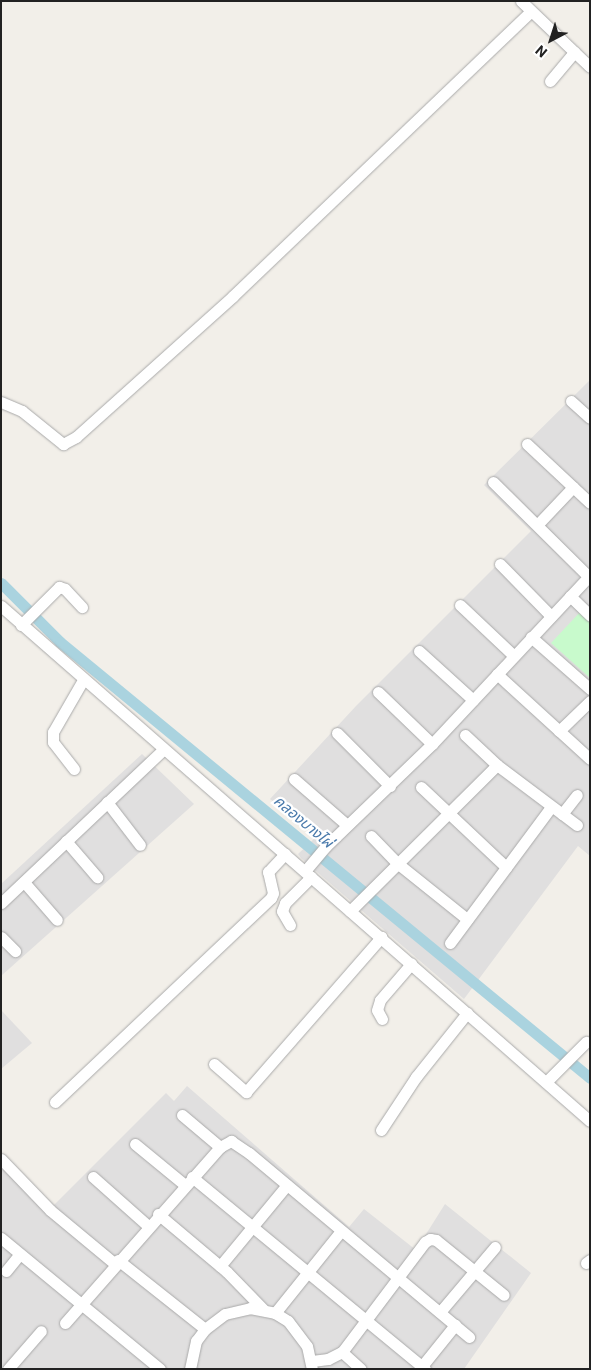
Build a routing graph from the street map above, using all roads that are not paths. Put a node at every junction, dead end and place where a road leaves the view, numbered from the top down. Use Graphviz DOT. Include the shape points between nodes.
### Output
graph roads {
  1 [pos="521,1"];
  2 [pos="531,11"];
  3 [pos="574,52"];
  4 [pos="590,67"];
  5 [pos="550,81"];
  6 [pos="571,400"];
  7 [pos="1,402"];
  8 [pos="590,418"];
  9 [pos="527,444"];
  10 [pos="493,482"];
  11 [pos="573,487"];
  12 [pos="590,502"];
  13 [pos="538,524"];
  14 [pos="500,564"];
  15 [pos="589,575"];
  16 [pos="570,596"];
  17 [pos="460,605"];
  18 [pos="82,607"];
  19 [pos="3,612"];
  20 [pos="590,615"];
  21 [pos="551,616"];
  22 [pos="24,622"];
  23 [pos="531,637"];
  24 [pos="419,651"];
  25 [pos="514,656"];
  26 [pos="497,674"];
  27 [pos="83,680"];
  28 [pos="590,689"];
  29 [pos="378,692"];
  30 [pos="473,700"];
  31 [pos="590,701"];
  32 [pos="559,731"];
  33 [pos="337,733"];
  34 [pos="465,734"];
  35 [pos="432,744"];
  36 [pos="164,750"];
  37 [pos="590,759"];
  38 [pos="497,765"];
  39 [pos="74,768"];
  40 [pos="294,779"];
  41 [pos="390,786"];
  42 [pos="421,787"];
  43 [pos="578,795"];
  44 [pos="107,802"];
  45 [pos="552,807"];
  46 [pos="447,814"];
  47 [pos="562,814"];
  48 [pos="348,825"];
  49 [pos="577,825"];
  50 [pos="371,836"];
  51 [pos="66,841"];
  52 [pos="140,845"];
  53 [pos="285,854"];
  54 [pos="397,863"];
  55 [pos="506,867"];
  56 [pos="309,871"];
  57 [pos="97,877"];
  58 [pos="24,882"];
  59 [pos="1,903"];
  60 [pos="350,911"];
  61 [pos="467,918"];
  62 [pos="58,920"];
  63 [pos="290,925"];
  64 [pos="1,937"];
  65 [pos="381,937"];
  66 [pos="450,943"];
  67 [pos="15,951"];
  68 [pos="411,964"];
  69 [pos="467,1013"];
  70 [pos="382,1019"];
  71 [pos="586,1042"];
  72 [pos="214,1064"];
  73 [pos="546,1082"];
  74 [pos="55,1102"];
  75 [pos="182,1115"];
  76 [pos="590,1121"];
  77 [pos="381,1130"];
  78 [pos="136,1144"];
  79 [pos="220,1147"];
  80 [pos="1,1159"];
  81 [pos="93,1177"];
  82 [pos="189,1181"];
  83 [pos="287,1185"];
  84 [pos="158,1214"];
  85 [pos="148,1226"];
  86 [pos="252,1226"];
  87 [pos="342,1231"];
  88 [pos="1,1238"];
  89 [pos="495,1247"];
  90 [pos="19,1255"];
  91 [pos="117,1262"];
  92 [pos="220,1266"];
  93 [pos="6,1271"];
  94 [pos="474,1271"];
  95 [pos="309,1273"];
  96 [pos="399,1277"];
  97 [pos="504,1295"];
  98 [pos="80,1304"];
  99 [pos="263,1309"];
  100 [pos="440,1312"];
  101 [pos="275,1313"];
  102 [pos="65,1322"];
  103 [pos="367,1322"];
  104 [pos="455,1325"];
  105 [pos="205,1329"];
  106 [pos="41,1331"];
  107 [pos="469,1337"];
  108 [pos="342,1352"];
  109 [pos="312,1365"];
  110 [pos="423,1368"];
  111 [pos="8,1369"];
  112 [pos="160,1369"];
  113 [pos="190,1369"];
  114 [pos="361,1369"];
  1 -- 2 [label="street"];
  2 -- 3 [label="street"];
  2 -- 7 [label="street" via="233,296 76,437 63,444 22,411"];
  3 -- 4 [label="street"];
  3 -- 5 [label="street"];
  6 -- 8 [label="street"];
  9 -- 11 [label="street"];
  10 -- 13 [label="street"];
  11 -- 12 [label="street"];
  11 -- 13 [label="street"];
  13 -- 15 [label="street"];
  14 -- 21 [label="street"];
  15 -- 16 [label="street"];
  16 -- 20 [label="street"];
  16 -- 21 [label="street"];
  17 -- 25 [label="street"];
  18 -- 22 [label="street" via="65,589 58,587"];
  19 -- 22 [label="street"];
  21 -- 23 [label="street"];
  22 -- 27 [label="street"];
  23 -- 25 [label="street"];
  23 -- 28 [label="street"];
  24 -- 30 [label="street"];
  25 -- 26 [label="street"];
  26 -- 30 [label="street"];
  26 -- 32 [label="street"];
  27 -- 36 [label="street"];
  27 -- 39 [label="street" via="53,732 53,742"];
  29 -- 35 [label="street"];
  30 -- 35 [label="street"];
  31 -- 32 [label="street"];
  32 -- 37 [label="street"];
  33 -- 41 [label="street"];
  34 -- 38 [label="street"];
  35 -- 41 [label="street"];
  36 -- 44 [label="street"];
  36 -- 53 [label="street"];
  38 -- 45 [label="street"];
  38 -- 46 [label="street"];
  40 -- 48 [label="street"];
  41 -- 48 [label="street"];
  42 -- 46 [label="street"];
  43 -- 47 [label="street"];
  44 -- 51 [label="street"];
  44 -- 52 [label="street"];
  45 -- 47 [label="street"];
  45 -- 55 [label="street"];
  46 -- 54 [label="street"];
  46 -- 55 [label="street"];
  47 -- 49 [label="street"];
  48 -- 56 [label="street" via="323,849"];
  50 -- 54 [label="street"];
  51 -- 57 [label="street"];
  51 -- 58 [label="street"];
  53 -- 56 [label="street"];
  53 -- 74 [label="street" via="268,872 273,893 271,898"];
  54 -- 60 [label="street"];
  54 -- 61 [label="street"];
  55 -- 61 [label="street"];
  56 -- 60 [label="street"];
  56 -- 63 [label="street" via="282,911"];
  58 -- 59 [label="street"];
  58 -- 62 [label="street"];
  60 -- 65 [label="street"];
  61 -- 66 [label="street"];
  64 -- 67 [label="street"];
  65 -- 68 [label="street"];
  65 -- 72 [label="street" via="246,1092"];
  68 -- 69 [label="street"];
  68 -- 70 [label="street" via="380,1000 377,1010"];
  69 -- 73 [label="street"];
  69 -- 77 [label="street" via="416,1077"];
  71 -- 73 [label="street"];
  73 -- 76 [label="street"];
  75 -- 79 [label="street"];
  78 -- 82 [label="street"];
  79 -- 82 [label="street"];
  79 -- 83 [label="street" via="225,1142 237,1144"];
  80 -- 91 [label="street" via="50,1210"];
  81 -- 85 [label="street"];
  82 -- 84 [label="street"];
  82 -- 86 [label="street"];
  83 -- 86 [label="street"];
  83 -- 87 [label="street"];
  84 -- 85 [label="street"];
  84 -- 92 [label="street"];
  85 -- 91 [label="street"];
  86 -- 92 [label="street"];
  86 -- 95 [label="street"];
  87 -- 95 [label="street"];
  87 -- 96 [label="street"];
  88 -- 90 [label="street"];
  89 -- 94 [label="street"];
  90 -- 93 [label="street"];
  90 -- 98 [label="street"];
  91 -- 98 [label="street"];
  91 -- 105 [label="street"];
  92 -- 99 [label="street"];
  94 -- 96 [label="street" via="436,1240 430,1239"];
  94 -- 97 [label="street"];
  94 -- 100 [label="street"];
  95 -- 101 [label="street"];
  95 -- 103 [label="street"];
  96 -- 100 [label="street"];
  96 -- 103 [label="street"];
  98 -- 102 [label="street"];
  98 -- 112 [label="street"];
  99 -- 101 [label="street"];
  99 -- 105 [label="street" via="225,1314"];
  100 -- 104 [label="street"];
  101 -- 109 [label="street" via="299,1332"];
  103 -- 108 [label="street"];
  103 -- 110 [label="street"];
  104 -- 107 [label="street"];
  104 -- 110 [label="street"];
  105 -- 113 [label="street" via="196,1341"];
  106 -- 111 [label="street"];
  108 -- 109 [label="street"];
  108 -- 114 [label="street"];
}
